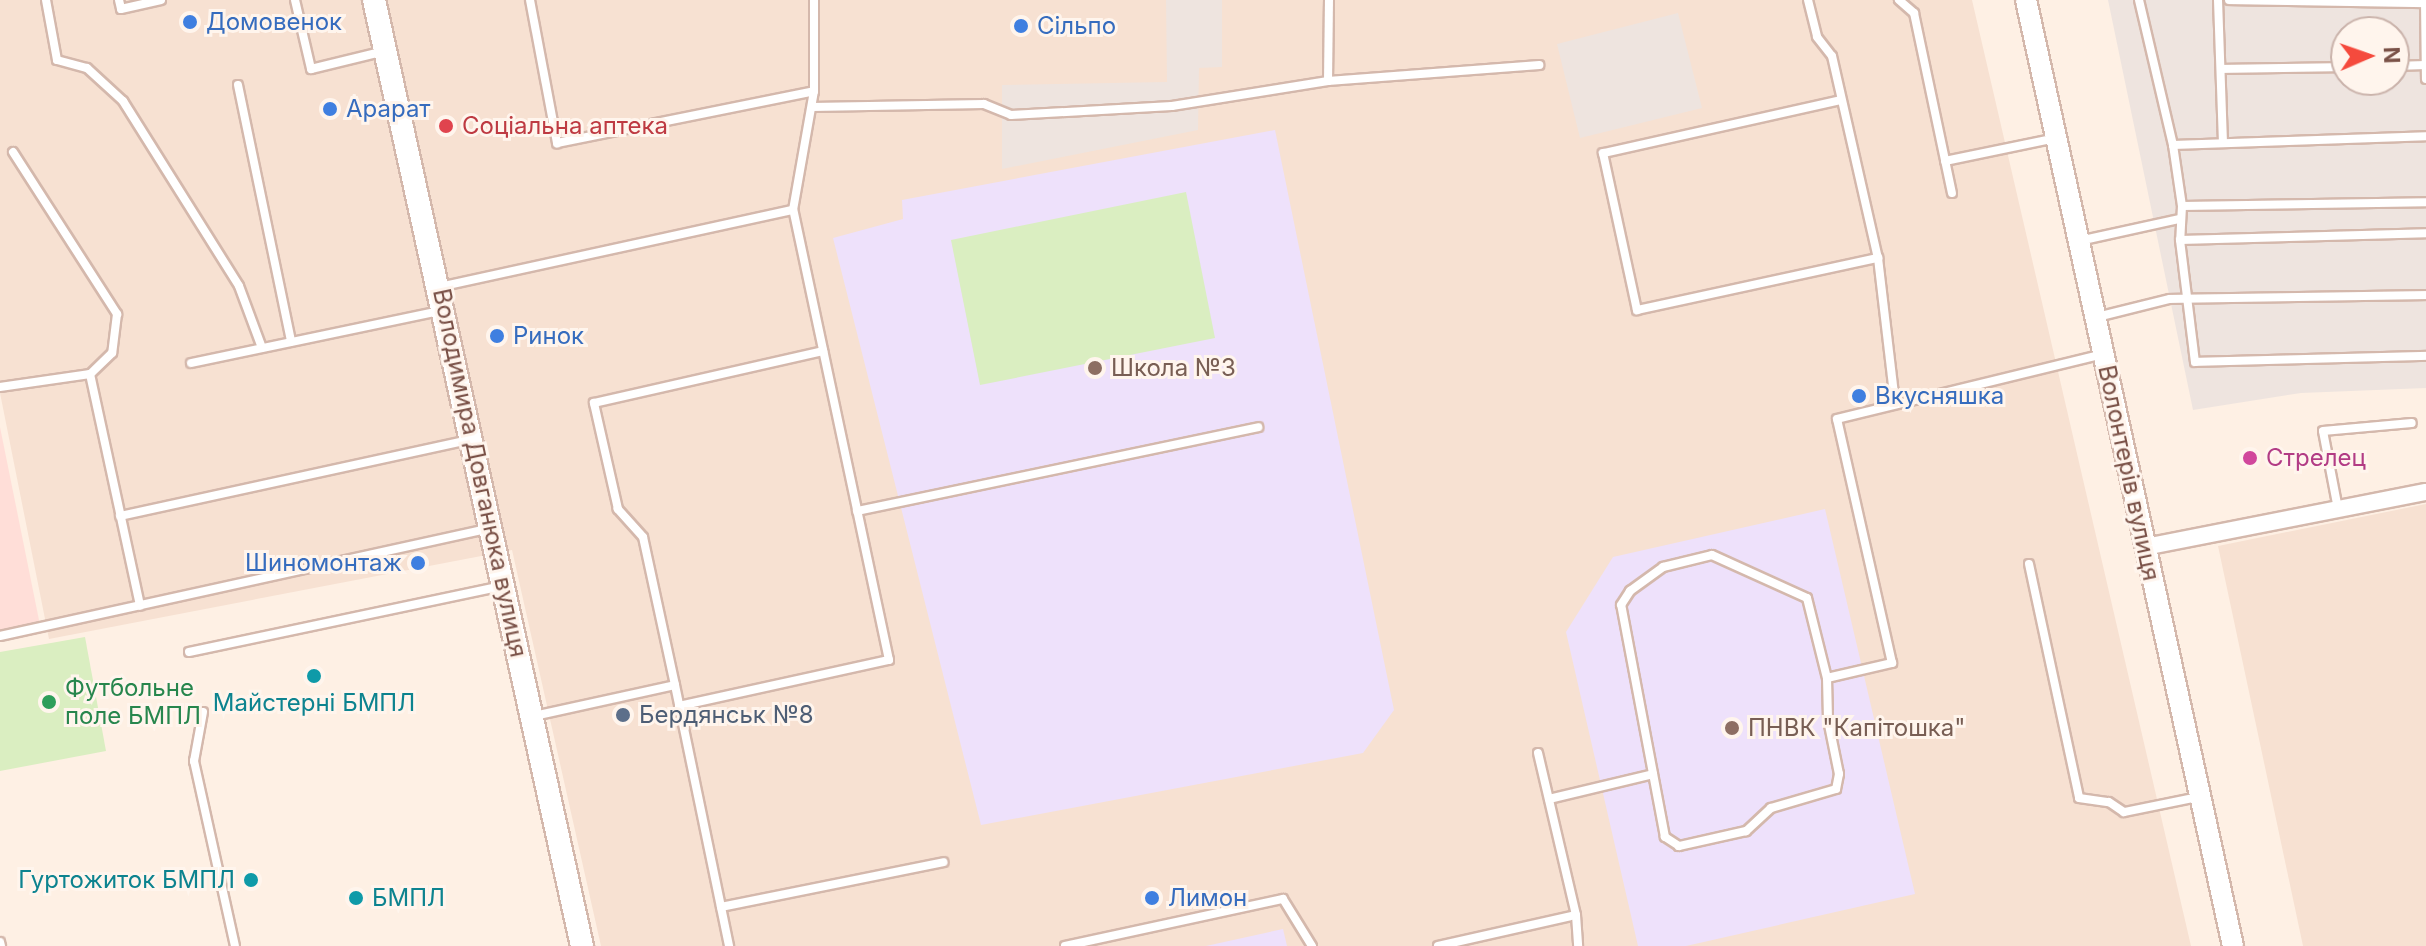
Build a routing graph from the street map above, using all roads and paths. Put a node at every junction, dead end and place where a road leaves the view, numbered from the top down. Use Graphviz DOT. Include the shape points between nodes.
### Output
graph roads {
  1 [pos="46,0"];
  2 [pos="119,0"];
  3 [pos="161,0"];
  4 [pos="295,0"];
  5 [pos="374,0"];
  6 [pos="530,0"];
  7 [pos="814,0"];
  8 [pos="1329,0"];
  9 [pos="1808,0"];
  10 [pos="1899,0"];
  11 [pos="2026,0"];
  12 [pos="2139,0"];
  13 [pos="2218,0"];
  14 [pos="2229,0"];
  15 [pos="2425,2"];
  16 [pos="386,51"];
  17 [pos="1539,65"];
  18 [pos="2426,65"];
  19 [pos="2330,67"];
  20 [pos="2221,69"];
  21 [pos="2426,79"];
  22 [pos="1328,81"];
  23 [pos="238,85"];
  24 [pos="814,91"];
  25 [pos="1841,100"];
  26 [pos="812,107"];
  27 [pos="2426,136"];
  28 [pos="2056,138"];
  29 [pos="2223,143"];
  30 [pos="2173,145"];
  31 [pos="13,152"];
  32 [pos="1945,161"];
  33 [pos="1952,193"];
  34 [pos="2426,202"];
  35 [pos="2182,206"];
  36 [pos="793,210"];
  37 [pos="2179,219"];
  38 [pos="2426,233"];
  39 [pos="2180,240"];
  40 [pos="2079,241"];
  41 [pos="1878,258"];
  42 [pos="439,287"];
  43 [pos="2426,295"];
  44 [pos="2184,299"];
  45 [pos="444,310"];
  46 [pos="2095,318"];
  47 [pos="291,342"];
  48 [pos="262,348"];
  49 [pos="823,351"];
  50 [pos="2103,354"];
  51 [pos="2426,356"];
  52 [pos="191,363"];
  53 [pos="90,374"];
  54 [pos="0,387"];
  55 [pos="1895,403"];
  56 [pos="2412,423"];
  57 [pos="1258,427"];
  58 [pos="474,439"];
  59 [pos="2426,492"];
  60 [pos="2338,509"];
  61 [pos="857,511"];
  62 [pos="120,516"];
  63 [pos="492,528"];
  64 [pos="2145,547"];
  65 [pos="2029,564"];
  66 [pos="505,585"];
  67 [pos="140,606"];
  68 [pos="0,636"];
  69 [pos="189,652"];
  70 [pos="1827,678"];
  71 [pos="675,685"];
  72 [pos="679,706"];
  73 [pos="203,712"];
  74 [pos="533,717"];
  75 [pos="1538,753"];
  76 [pos="1653,774"];
  77 [pos="2200,796"];
  78 [pos="1549,799"];
  79 [pos="944,862"];
  80 [pos="721,907"];
  81 [pos="1576,915"];
  82 [pos="235,946"];
  83 [pos="582,946"];
  84 [pos="729,946"];
  85 [pos="1065,946"];
  86 [pos="1312,946"];
  87 [pos="1438,946"];
  88 [pos="1578,946"];
  89 [pos="2233,946"];
  1 -- 48 [label="lane" via="57,60 87,68 123,101 239,286"];
  2 -- 3 [label="lane" via="121,9"];
  4 -- 16 [label="lane" via="311,69"];
  5 -- 16 [label="main road, Володимира Довганюка вулиця"];
  6 -- 24 [label="lane" via="557,143"];
  7 -- 24 [label="lane"];
  8 -- 22 [label="lane"];
  9 -- 25 [label="lane" via="1817,37 1832,56"];
  10 -- 32 [label="lane" via="1914,13"];
  11 -- 28 [label="street, Волонтерів вулиця"];
  12 -- 30 [label="lane"];
  13 -- 20 [label="lane"];
  14 -- 15 [label="lane"];
  15 -- 18 [label="lane"];
  16 -- 42 [label="main road, Володимира Довганюка вулиця"];
  17 -- 22 [label="lane"];
  18 -- 21 [label="lane"];
  19 -- 20 [label="lane"];
  20 -- 29 [label="lane"];
  22 -- 26 [label="lane" via="1172,106 1011,115 984,104"];
  23 -- 47 [label="lane"];
  24 -- 26 [label="lane"];
  25 -- 41 [label="lane"];
  25 -- 41 [label="lane" via="1603,153 1637,310"];
  26 -- 36 [label="lane"];
  27 -- 29 [label="lane"];
  28 -- 32 [label="lane"];
  28 -- 40 [label="street, Волонтерів вулиця"];
  29 -- 30 [label="lane"];
  30 -- 35 [label="lane"];
  31 -- 53 [label="lane" via="117,314 112,353"];
  32 -- 33 [label="lane"];
  34 -- 35 [label="lane"];
  35 -- 37 [label="lane"];
  36 -- 42 [label="lane"];
  36 -- 49 [label="lane"];
  37 -- 39 [label="lane"];
  37 -- 40 [label="lane"];
  38 -- 39 [label="lane"];
  39 -- 44 [label="lane"];
  40 -- 46 [label="street, Волонтерів вулиця"];
  41 -- 55 [label="lane"];
  42 -- 45 [label="main road, Володимира Довганюка вулиця"];
  43 -- 44 [label="lane"];
  44 -- 46 [label="lane"];
  44 -- 51 [label="lane" via="2195,362"];
  45 -- 47 [label="lane"];
  45 -- 58 [label="main road, Володимира Довганюка вулиця"];
  46 -- 50 [label="street, Волонтерів вулиця"];
  47 -- 48 [label="lane"];
  48 -- 52 [label="lane"];
  49 -- 61 [label="lane"];
  49 -- 71 [label="lane" via="594,403 618,509 643,537"];
  50 -- 55 [label="lane"];
  50 -- 64 [label="street, Волонтерів вулиця"];
  53 -- 54 [label="lane"];
  53 -- 62 [label="lane"];
  55 -- 70 [label="lane" via="1837,419 1892,663"];
  56 -- 60 [label="lane" via="2323,431"];
  57 -- 61 [label="lane"];
  58 -- 62 [label="lane"];
  58 -- 63 [label="main road, Володимира Довганюка вулиця"];
  59 -- 60 [label="street"];
  60 -- 64 [label="street"];
  61 -- 72 [label="lane" via="889,660"];
  62 -- 67 [label="lane"];
  63 -- 66 [label="main road, Володимира Довганюка вулиця"];
  63 -- 67 [label="lane"];
  64 -- 77 [label="street, Волонтерів вулиця"];
  65 -- 77 [label="lane" via="2079,798 2109,802 2124,812"];
  66 -- 69 [label="lane"];
  66 -- 74 [label="main road, Володимира Довганюка вулиця"];
  67 -- 68 [label="lane"];
  70 -- 76 [label="lane" via="1828,720 1839,774 1836,789 1771,808 1746,831 1679,846 1665,837"];
  70 -- 76 [label="lane" via="1807,598 1712,555 1663,567 1643,579 1621,605"];
  71 -- 72 [label="lane"];
  71 -- 74 [label="lane"];
  72 -- 80 [label="lane"];
  73 -- 82 [label="lane" via="194,761"];
  74 -- 83 [label="main road, Володимира Довганюка вулиця"];
  75 -- 78 [label="lane"];
  76 -- 78 [label="lane"];
  77 -- 89 [label="street, Волонтерів вулиця"];
  78 -- 81 [label="lane"];
  79 -- 80 [label="lane"];
  80 -- 84 [label="lane"];
  81 -- 87 [label="lane"];
  81 -- 88 [label="lane"];
  85 -- 86 [label="lane" via="1283,899"];
}
